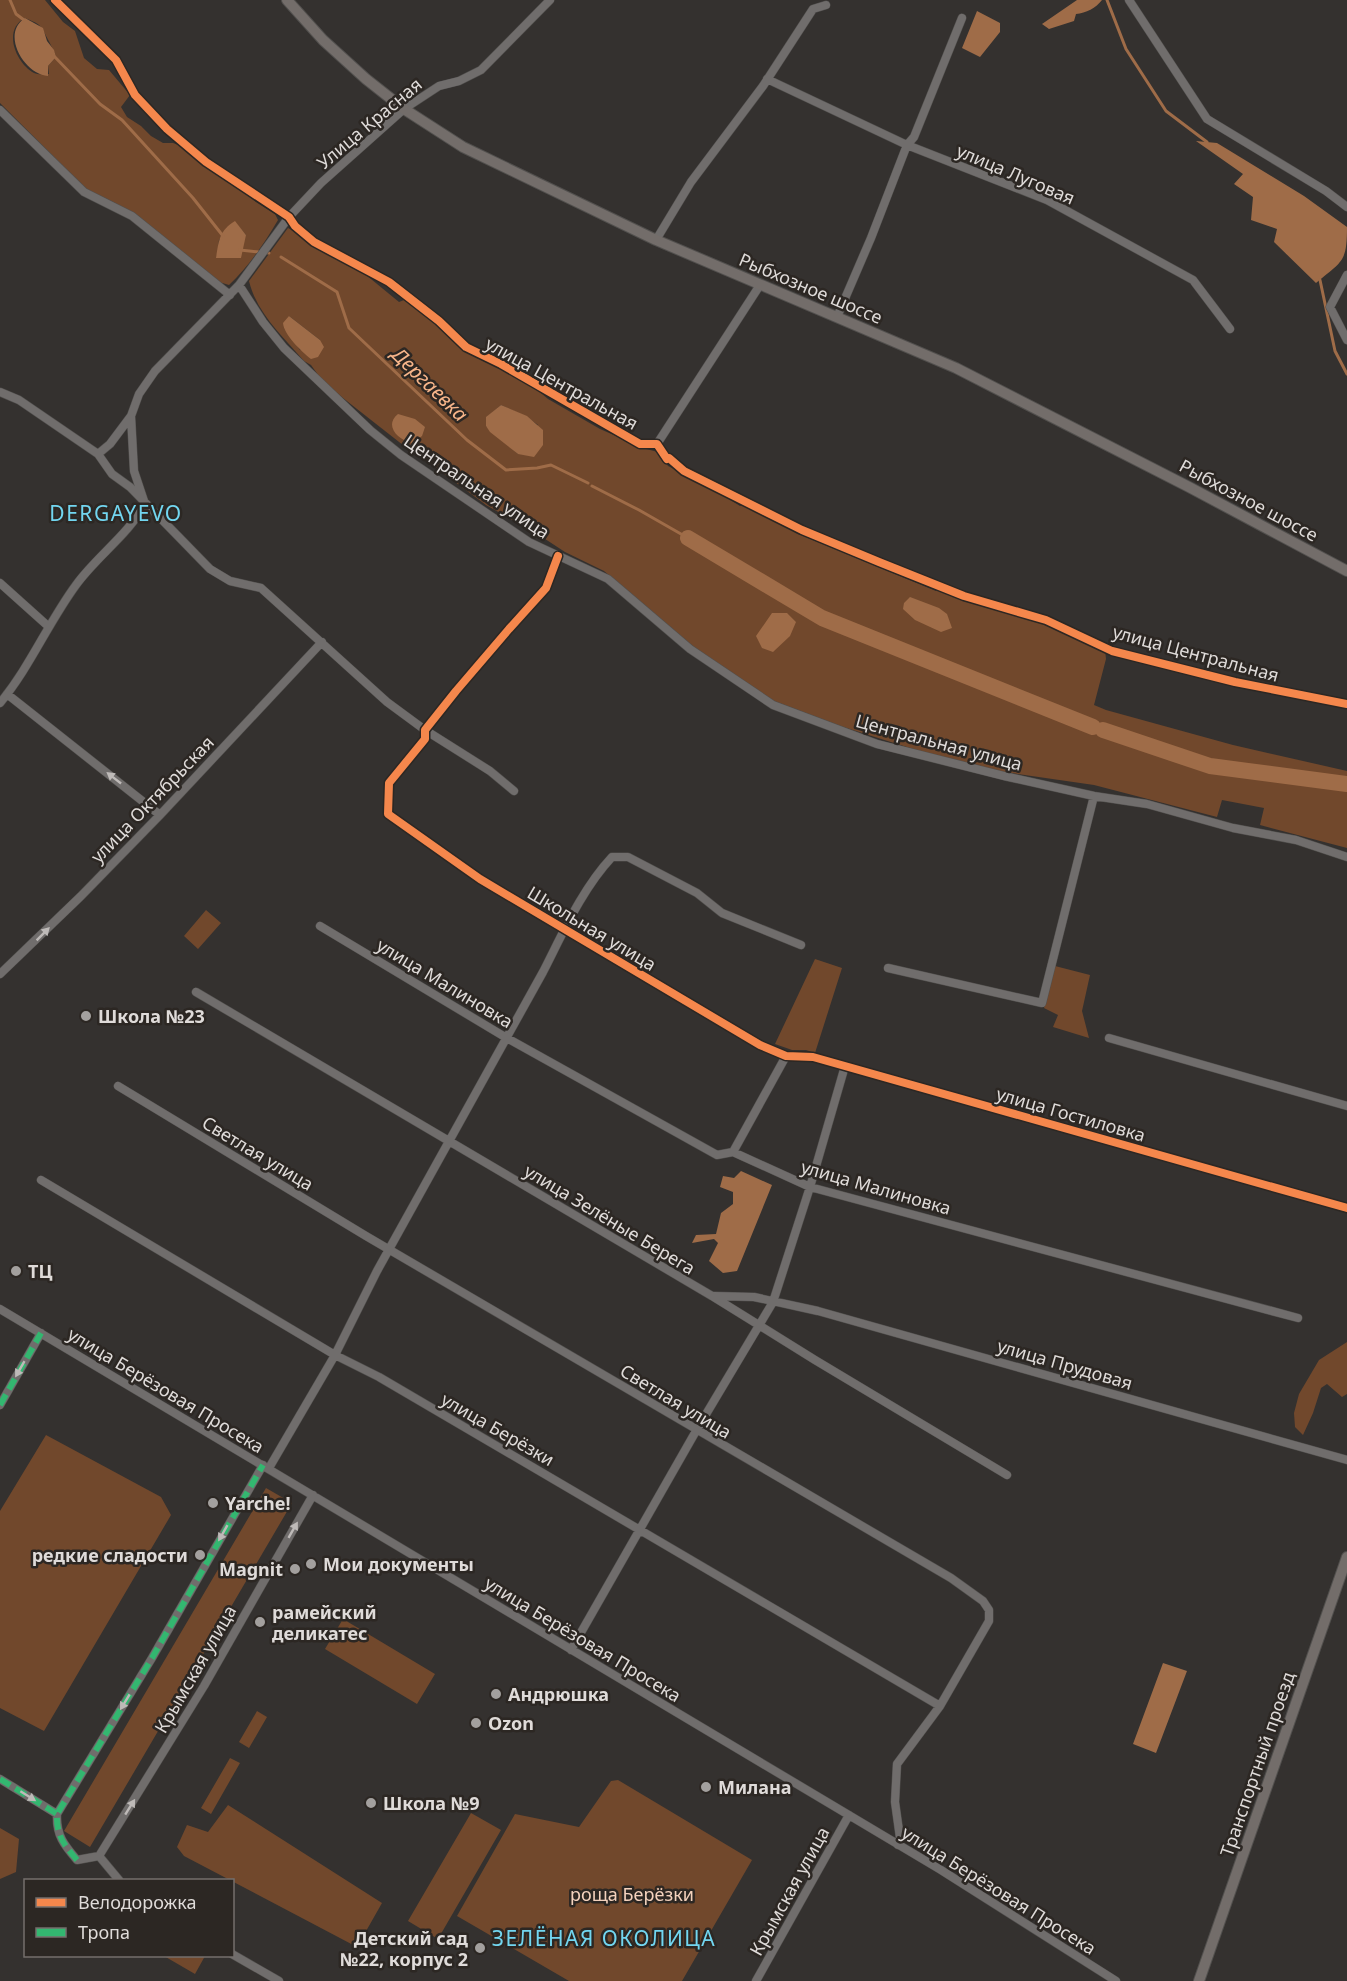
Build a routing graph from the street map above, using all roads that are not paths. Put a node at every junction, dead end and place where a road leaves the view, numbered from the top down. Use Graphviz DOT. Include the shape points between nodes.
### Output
graph roads {
  1 [pos="55,0"];
  2 [pos="287,0"];
  3 [pos="550,0"];
  4 [pos="1129,0"];
  5 [pos="823,4"];
  6 [pos="962,18"];
  7 [pos="767,79"];
  8 [pos="404,109"];
  9 [pos="0,110"];
  10 [pos="907,145"];
  11 [pos="1347,207"];
  12 [pos="289,217"];
  13 [pos="656,240"];
  14 [pos="1347,275"];
  15 [pos="239,285"];
  16 [pos="759,285"];
  17 [pos="230,295"];
  18 [pos="837,316"];
  19 [pos="1230,329"];
  20 [pos="1347,340"];
  21 [pos="0,392"];
  22 [pos="131,416"];
  23 [pos="657,444"];
  24 [pos="98,454"];
  25 [pos="145,504"];
  26 [pos="558,556"];
  27 [pos="1347,571"];
  28 [pos="0,583"];
  29 [pos="49,627"];
  30 [pos="322,642"];
  31 [pos="8,694"];
  32 [pos="0,703"];
  33 [pos="1347,704"];
  34 [pos="425,730"];
  35 [pos="514,791"];
  36 [pos="1094,796"];
  37 [pos="160,814"];
  38 [pos="1347,857"];
  39 [pos="320,926"];
  40 [pos="565,929"];
  41 [pos="801,945"];
  42 [pos="888,968"];
  43 [pos="0,974"];
  44 [pos="196,992"];
  45 [pos="505,1037"];
  46 [pos="1109,1038"];
  47 [pos="786,1056"];
  48 [pos="845,1066"];
  49 [pos="118,1086"];
  50 [pos="1347,1106"];
  51 [pos="448,1141"];
  52 [pos="733,1152"];
  53 [pos="41,1180"];
  54 [pos="810,1187"];
  55 [pos="1347,1208"];
  56 [pos="390,1249"];
  57 [pos="712,1296"];
  58 [pos="773,1302"];
  59 [pos="0,1309"];
  60 [pos="1298,1318"];
  61 [pos="760,1325"];
  62 [pos="41,1333"];
  63 [pos="335,1355"];
  64 [pos="0,1405"];
  65 [pos="696,1431"];
  66 [pos="1347,1460"];
  67 [pos="266,1467"];
  68 [pos="1007,1475"];
  69 [pos="313,1495"];
  70 [pos="640,1529"];
  71 [pos="1347,1557"];
  72 [pos="572,1650"];
  73 [pos="940,1706"];
  74 [pos="0,1779"];
  75 [pos="57,1814"];
  76 [pos="849,1815"];
  77 [pos="898,1845"];
  78 [pos="99,1857"];
  79 [pos="117,1879"];
  80 [pos="234,1955"];
  81 [pos="279,1981"];
  82 [pos="756,1981"];
  83 [pos="1116,1981"];
  84 [pos="1199,1981"];
  1 -- 12 [label="street, улица Центральная" via="116,60 135,95 167,129 206,162"];
  2 -- 8 [label="main road, Рыбхозное шоссе" via="323,40"];
  3 -- 8 [label="street, Улица Красная" via="481,70 439,86"];
  4 -- 11 [label="street" via="1207,119"];
  5 -- 7 [label="street" via="813,9"];
  6 -- 10 [label="street" via="914,138"];
  7 -- 10 [label="street, улица Луговая"];
  7 -- 13 [label="street" via="691,182"];
  8 -- 12 [label="street, Улица Красная"];
  8 -- 13 [label="main road, Рыбхозное шоссе" via="463,147"];
  9 -- 17 [label="street" via="84,192 132,216"];
  10 -- 18 [label="street"];
  10 -- 19 [label="street, улица Луговая" via="1047,200 1193,280"];
  12 -- 15 [label="street, Улица Красная"];
  12 -- 23 [label="street, улица Центральная" via="314,242 389,282 466,347 640,444"];
  13 -- 16 [label="main road, Рыбхозное шоссе"];
  14 -- 20 [label="street" via="1330,307"];
  15 -- 17 [label="street, Улица Красная"];
  15 -- 26 [label="street, Центральная улица" via="284,348 370,430 529,542"];
  16 -- 18 [label="main road, Рыбхозное шоссе"];
  16 -- 23 [label="street"];
  17 -- 22 [label="street, Улица Красная" via="154,371"];
  18 -- 27 [label="main road, Рыбхозное шоссе" via="956,368"];
  21 -- 24 [label="street" via="19,400"];
  22 -- 24 [label="street"];
  22 -- 25 [label="street" via="134,471"];
  23 -- 33 [label="street, улица Центральная" via="667,459 684,471 802,530 964,596 1046,620 1112,651 1235,682"];
  24 -- 25 [label="street" via="112,474"];
  25 -- 29 [label="street" via="76,584"];
  25 -- 30 [label="street" via="210,569 230,581 261,588"];
  26 -- 34 [label="street" via="546,588"];
  26 -- 36 [label="street, Центральная улица" via="608,579 690,649 773,705 878,744"];
  28 -- 29 [label="street"];
  29 -- 31 [label="street"];
  30 -- 34 [label="street" via="387,702"];
  30 -- 37 [label="street, улица Октябрьская"];
  31 -- 32 [label="street"];
  37 -- 31 [label="street, one-way"];
  34 -- 35 [label="street"];
  34 -- 40 [label="street, Школьная улица" via="425,739 388,783 388,814 480,879"];
  36 -- 38 [label="street, Центральная улица" via="1147,804 1233,828 1296,840"];
  36 -- 42 [label="street" via="1042,1003"];
  43 -- 37 [label="street, улица Октябрьская, one-way"];
  39 -- 45 [label="street, улица Малиновка"];
  40 -- 41 [label="street" via="593,879 612,857 623,855 696,892 722,913"];
  40 -- 45 [label="street"];
  40 -- 47 [label="street, Школьная улица" via="760,1045"];
  44 -- 51 [label="street, улица Зелёные Берега"];
  45 -- 51 [label="street"];
  45 -- 52 [label="street, улица Малиновка" via="717,1155"];
  46 -- 50 [label="street"];
  47 -- 48 [label="street, улица Гостиловка"];
  47 -- 52 [label="street"];
  48 -- 54 [label="street"];
  48 -- 55 [label="street, улица Гостиловка"];
  49 -- 56 [label="street, Светлая улица"];
  51 -- 56 [label="street"];
  51 -- 57 [label="street, улица Зелёные Берега"];
  52 -- 54 [label="street, улица Малиновка"];
  53 -- 63 [label="street, улица Берёзки"];
  54 -- 58 [label="street"];
  54 -- 60 [label="street, улица Малиновка"];
  56 -- 63 [label="street"];
  56 -- 65 [label="street, Светлая улица"];
  57 -- 58 [label="street, улица Прудовая" via="754,1297"];
  57 -- 61 [label="street, улица Зелёные Берега"];
  58 -- 61 [label="street"];
  58 -- 66 [label="street, улица Прудовая" via="818,1311"];
  59 -- 62 [label="street, улица Берёзовая Просека"];
  61 -- 65 [label="street"];
  61 -- 68 [label="street, улица Зелёные Берега"];
  62 -- 64 [label="street, one-way"];
  62 -- 67 [label="street, улица Берёзовая Просека"];
  63 -- 67 [label="street"];
  63 -- 70 [label="street, улица Берёзки"];
  65 -- 70 [label="street"];
  65 -- 73 [label="street, Светлая улица" via="951,1578 983,1601 989,1610 989,1622"];
  67 -- 69 [label="street, улица Берёзовая Просека"];
  67 -- 75 [label="street, one-way"];
  69 -- 72 [label="street, улица Берёзовая Просека"];
  78 -- 69 [label="street, Крымская улица, one-way" via="204,1686"];
  70 -- 72 [label="street"];
  70 -- 73 [label="street, улица Берёзки"];
  71 -- 84 [label="main road, Транспортный проезд"];
  72 -- 76 [label="street, улица Берёзовая Просека"];
  73 -- 77 [label="street, Светлая улица" via="897,1764"];
  74 -- 75 [label="street, one-way"];
  75 -- 78 [label="street" via="56,1826 62,1842 77,1860"];
  76 -- 77 [label="street, улица Берёзовая Просека"];
  76 -- 82 [label="street, Крымская улица"];
  77 -- 83 [label="street, улица Берёзовая Просека"];
  78 -- 79 [label="street"];
  80 -- 81 [label="street"];
}
